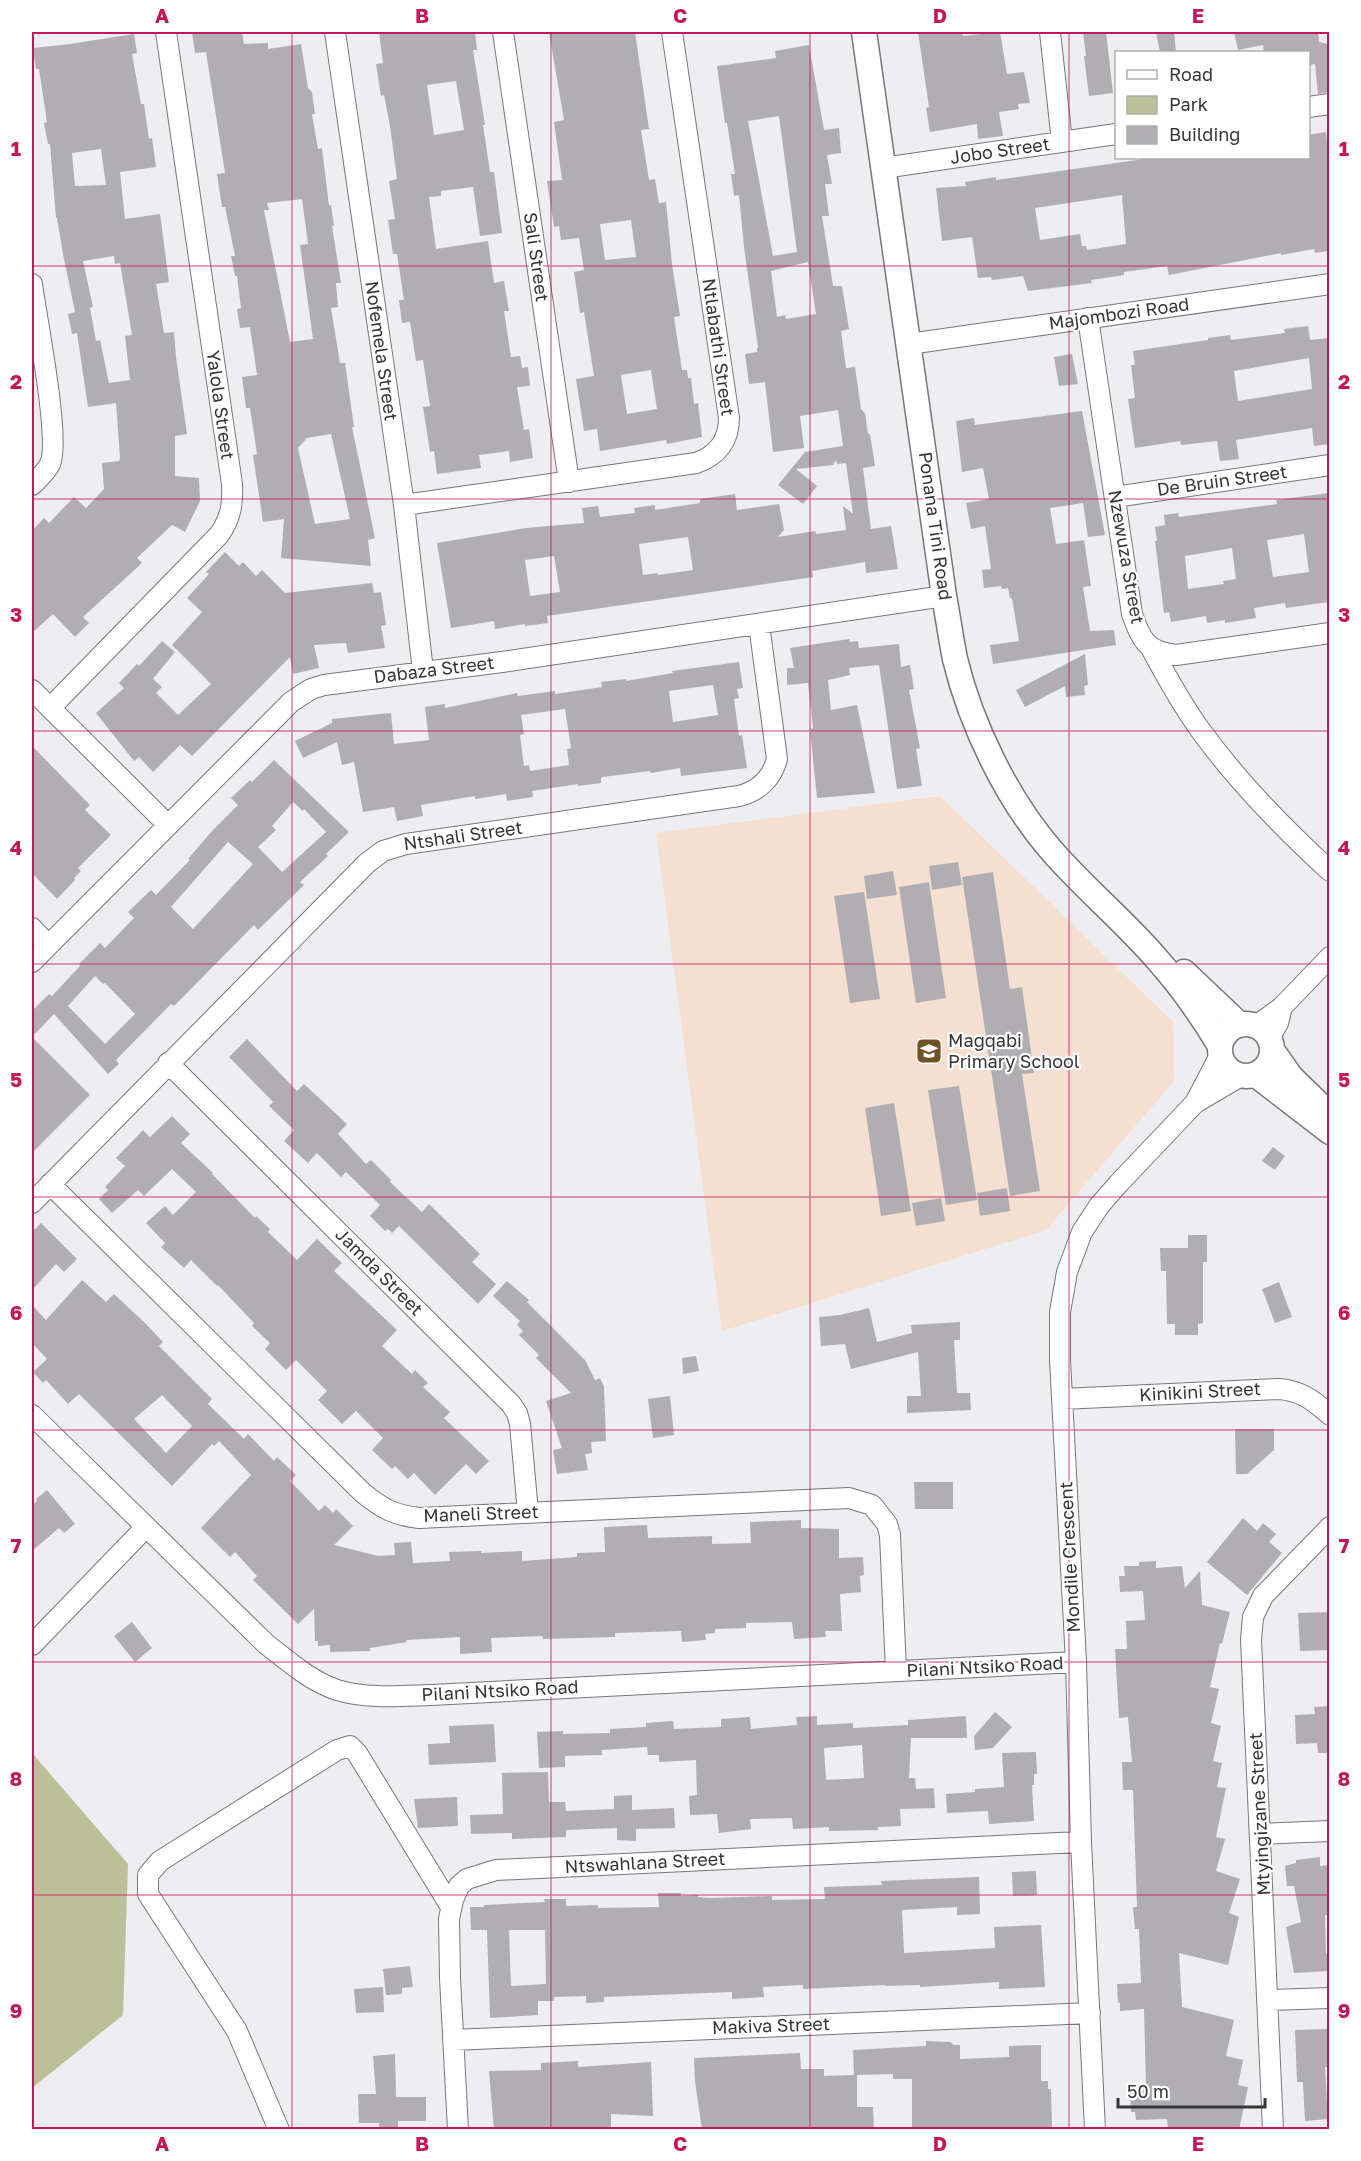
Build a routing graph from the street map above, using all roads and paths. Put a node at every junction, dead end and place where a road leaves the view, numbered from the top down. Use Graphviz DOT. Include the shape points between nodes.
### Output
graph roads {
  1 [pos="166,32"];
  2 [pos="335,32"];
  3 [pos="503,32"];
  4 [pos="672,32"];
  5 [pos="864,32"];
  6 [pos="1050,32"];
  7 [pos="1329,104"];
  8 [pos="1310,107"];
  9 [pos="1115,134"];
  10 [pos="1062,142"];
  11 [pos="883,168"];
  12 [pos="32,284"];
  13 [pos="1329,284"];
  14 [pos="1088,318"];
  15 [pos="909,344"];
  16 [pos="1329,465"];
  17 [pos="569,482"];
  18 [pos="32,485"];
  19 [pos="1115,497"];
  20 [pos="404,505"];
  21 [pos="944,596"];
  22 [pos="759,624"];
  23 [pos="1329,633"];
  24 [pos="1151,648"];
  25 [pos="423,671"];
  26 [pos="32,690"];
  27 [pos="50,708"];
  28 [pos="167,824"];
  29 [pos="1329,871"];
  30 [pos="32,928"];
  31 [pos="48,945"];
  32 [pos="1156,957"];
  33 [pos="1329,957"];
  34 [pos="32,962"];
  35 [pos="1260,1035"];
  36 [pos="1220,1050"];
  37 [pos="168,1063"];
  38 [pos="1248,1076"];
  39 [pos="1195,1103"];
  40 [pos="1329,1115"];
  41 [pos="1329,1132"];
  42 [pos="50,1184"];
  43 [pos="32,1203"];
  44 [pos="1062,1399"];
  45 [pos="32,1415"];
  46 [pos="1329,1415"];
  47 [pos="528,1512"];
  48 [pos="1329,1527"];
  49 [pos="145,1528"];
  50 [pos="32,1644"];
  51 [pos="1076,1662"];
  52 [pos="896,1671"];
  53 [pos="1329,1831"];
  54 [pos="1261,1834"];
  55 [pos="1081,1842"];
  56 [pos="451,1907"];
  57 [pos="1329,1998"];
  58 [pos="1268,2000"];
  59 [pos="1090,2013"];
  60 [pos="453,2040"];
  61 [pos="279,2130"];
  62 [pos="458,2130"];
  63 [pos="1095,2130"];
  64 [pos="1273,2130"];
  1 -- 27 [label="street, Yalola Street" via="232,484 231,517 219,535"];
  2 -- 20 [label="street, Nofemela Street"];
  3 -- 17 [label="street, Sali Street"];
  4 -- 17 [label="street, Ntlabathi Street" via="729,418 727,437 713,455 696,463"];
  5 -- 11 [label="street, Ponana Tini Road"];
  6 -- 10 [label="street"];
  7 -- 8 [label="street"];
  9 -- 10 [label="street, Jobo Street"];
  10 -- 11 [label="street, Jobo Street"];
  11 -- 15 [label="street, Ponana Tini Road"];
  12 -- 18 [label="street" via="53,436 50,464"];
  13 -- 14 [label="street, Majombozi Road"];
  14 -- 15 [label="street, Majombozi Road"];
  14 -- 19 [label="street, Nzewuza Street"];
  15 -- 21 [label="street, Ponana Tini Road"];
  16 -- 19 [label="street, De Bruin Street"];
  17 -- 20 [label="street, Ntlabathi Street"];
  19 -- 24 [label="street, Nzewuza Street" via="1132,614 1138,632"];
  20 -- 25 [label="street, Nofemela Street"];
  21 -- 22 [label="street, Dabaza Street"];
  21 -- 32 [label="street, Ponana Tini Road" via="967,700 1015,799 1050,849"];
  22 -- 25 [label="street, Dabaza Street"];
  22 -- 37 [label="street, Ntshali Street" via="777,759 774,770 751,793 406,844 383,851 367,862"];
  23 -- 24 [label="street, Nzewuza Street" via="1193,654 1166,654"];
  24 -- 29 [label="street" via="1201,731 1259,802"];
  25 -- 28 [label="street, Dabaza Street" via="311,688"];
  26 -- 27 [label="street"];
  27 -- 28 [label="street"];
  28 -- 31 [label="street, Dabaza Street"];
  30 -- 31 [label="street"];
  31 -- 34 [label="street, Dabaza Street"];
  32 -- 35 [label="street, Ponana Tini Road" via="1172,963"];
  32 -- 36 [label="street, Ponana Tini Road" via="1203,1017"];
  33 -- 35 [label="street"];
  35 -- 36 [label="street" via="1227,1033"];
  35 -- 38 [label="street" via="1270,1060 1265,1069"];
  35 -- 40 [label="street, Ponana Tini Road" via="1292,1077"];
  36 -- 38 [label="street, Ponana Tini Road" via="1227,1069"];
  36 -- 39 [label="street, Mondile Crescent"];
  37 -- 42 [label="street, Ntshali Street"];
  37 -- 47 [label="street, Jamda Street" via="511,1404 520,1424"];
  38 -- 39 [label="street, Mondile Crescent"];
  38 -- 41 [label="street, Ponana Tini Road"];
  39 -- 44 [label="street, Mondile Crescent" via="1119,1183 1082,1232 1066,1272 1060,1312"];
  42 -- 43 [label="street, Ntshali Street"];
  42 -- 47 [label="street, Maneli Street" via="376,1504 388,1512 419,1518"];
  44 -- 46 [label="street, Kinikini Street" via="1289,1389 1305,1395"];
  44 -- 51 [label="street, Mondile Crescent"];
  45 -- 49 [label="street, Pilani Ntsiko Road"];
  47 -- 52 [label="street, Maneli Street" via="849,1498 872,1505 887,1524 890,1535"];
  48 -- 54 [label="street, Mtyingizane Street" via="1263,1596 1253,1617"];
  49 -- 50 [label="street"];
  49 -- 52 [label="street, Pilani Ntsiko Road" via="266,1644 309,1676 338,1690 375,1696 431,1695"];
  51 -- 52 [label="street, Pilani Ntsiko Road"];
  51 -- 55 [label="street, Mondile Crescent"];
  53 -- 54 [label="street"];
  54 -- 58 [label="street, Mtyingizane Street"];
  55 -- 56 [label="street, Ntswahlana Street" via="496,1870 467,1878 459,1886"];
  55 -- 59 [label="street, Mondile Crescent"];
  56 -- 60 [label="street, Ntswahlana Street"];
  56 -- 61 [label="street" via="350,1746 337,1750 160,1861 148,1875 148,1894 237,2031"];
  57 -- 58 [label="street"];
  58 -- 64 [label="street, Mtyingizane Street"];
  59 -- 60 [label="street, Makiva Street"];
  59 -- 63 [label="street, Mondile Crescent"];
  60 -- 62 [label="street, Ntswahlana Street"];
}
